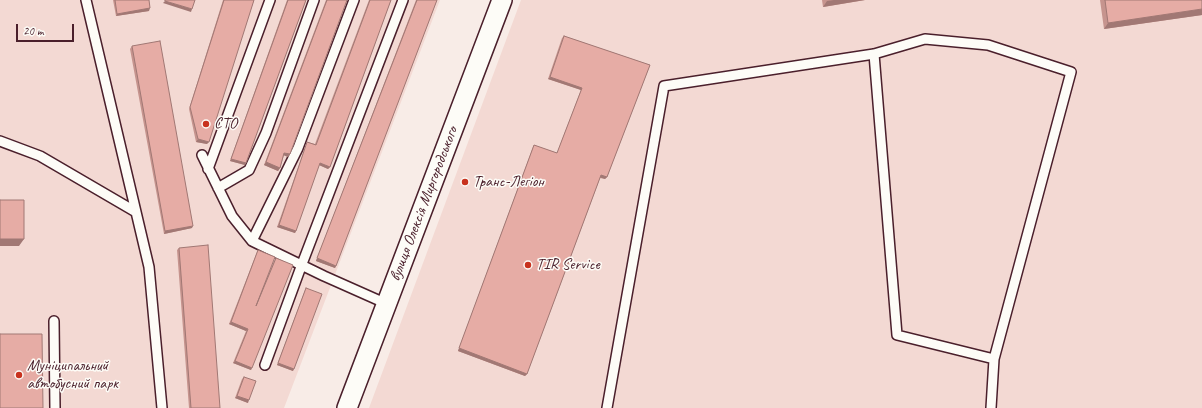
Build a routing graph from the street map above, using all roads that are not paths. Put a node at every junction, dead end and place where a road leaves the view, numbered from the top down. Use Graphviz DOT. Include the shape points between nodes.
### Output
graph roads {
  1 [pos="86,0"];
  2 [pos="270,0"];
  3 [pos="314,0"];
  4 [pos="354,0"];
  5 [pos="403,0"];
  6 [pos="502,0"];
  7 [pos="874,54"];
  8 [pos="0,141"];
  9 [pos="202,155"];
  10 [pos="208,169"];
  11 [pos="218,188"];
  12 [pos="136,212"];
  13 [pos="252,241"];
  14 [pos="302,264"];
  15 [pos="387,304"];
  16 [pos="54,321"];
  17 [pos="994,359"];
  18 [pos="265,365"];
  19 [pos="55,408"];
  20 [pos="162,408"];
  21 [pos="347,408"];
  22 [pos="607,408"];
  23 [pos="991,408"];
  1 -- 12 [label="lane"];
  2 -- 10 [label="lane"];
  3 -- 11 [label="lane" via="266,133 249,170"];
  4 -- 13 [label="lane" via="298,148"];
  5 -- 14 [label="lane"];
  6 -- 15 [label="street, вулиця Олексія Миргородського"];
  7 -- 17 [label="lane" via="897,335"];
  7 -- 17 [label="lane" via="925,39 988,45 1071,72"];
  7 -- 22 [label="lane" via="664,86"];
  8 -- 12 [label="lane" via="40,156"];
  9 -- 10 [label="lane"];
  10 -- 11 [label="lane"];
  11 -- 13 [label="lane" via="232,216"];
  12 -- 20 [label="lane" via="149,266"];
  13 -- 14 [label="lane"];
  14 -- 15 [label="lane"];
  14 -- 18 [label="lane"];
  15 -- 21 [label="street, вулиця Олексія Миргородського"];
  16 -- 19 [label="lane"];
  17 -- 23 [label="lane"];
}
